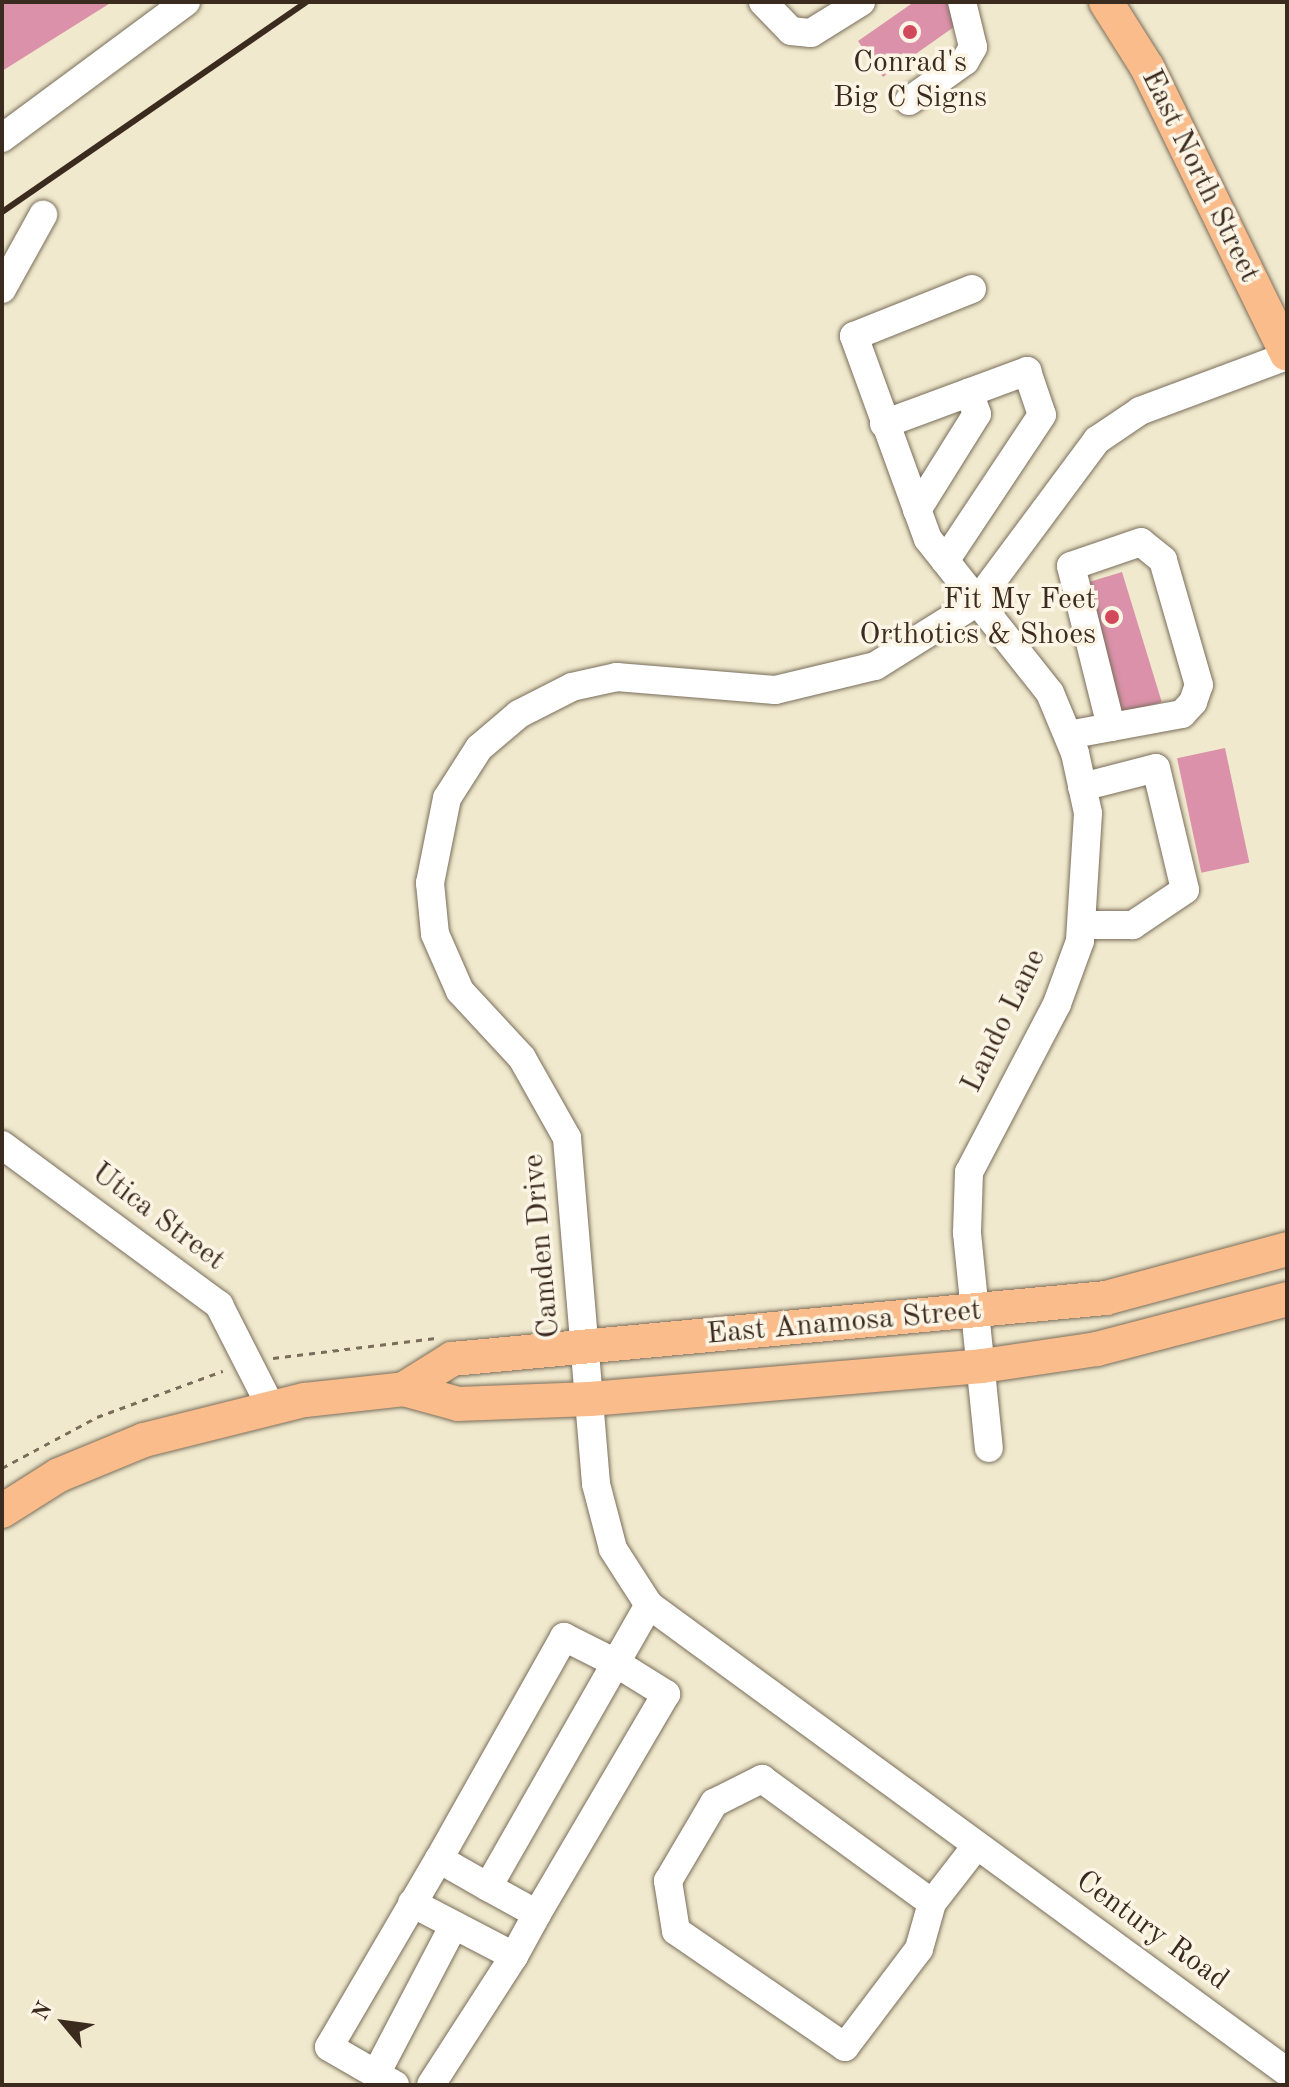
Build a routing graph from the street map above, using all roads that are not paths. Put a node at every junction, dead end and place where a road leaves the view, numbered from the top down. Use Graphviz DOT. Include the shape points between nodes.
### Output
graph roads {
  1 [pos="186,2"];
  2 [pos="763,2"];
  3 [pos="861,2"];
  4 [pos="962,2"];
  5 [pos="1106,2"];
  6 [pos="909,101"];
  7 [pos="2,138"];
  8 [pos="43,215"];
  9 [pos="2,289"];
  10 [pos="972,289"];
  11 [pos="1287,355"];
  12 [pos="969,392"];
  13 [pos="884,424"];
  14 [pos="917,510"];
  15 [pos="945,561"];
  16 [pos="976,603"];
  17 [pos="1111,727"];
  18 [pos="1068,735"];
  19 [pos="1082,787"];
  20 [pos="1082,925"];
  21 [pos="2,1145"];
  22 [pos="1287,1249"];
  23 [pos="1287,1299"];
  24 [pos="976,1312"];
  25 [pos="585,1345"];
  26 [pos="982,1366"];
  27 [pos="404,1389"];
  28 [pos="590,1399"];
  29 [pos="271,1407"];
  30 [pos="989,1448"];
  31 [pos="2,1511"];
  32 [pos="649,1605"];
  33 [pos="616,1663"];
  34 [pos="977,1845"];
  35 [pos="439,1859"];
  36 [pos="488,1887"];
  37 [pos="412,1903"];
  38 [pos="932,1903"];
  39 [pos="537,1914"];
  40 [pos="454,1925"];
  41 [pos="514,1956"];
  42 [pos="1287,2072"];
  43 [pos="386,2079"];
  44 [pos="431,2085"];
  1 -- 7 [label="street"];
  2 -- 3 [label="street" via="791,31 811,33"];
  4 -- 6 [label="street" via="974,30 969,54"];
  5 -- 11 [label="main road, East North Street" via="1147,67"];
  8 -- 9 [label="street"];
  10 -- 13 [label="street, Lando Lane" via="854,336"];
  11 -- 16 [label="street, Camden Drive" via="1140,411 1097,440"];
  12 -- 13 [label="street"];
  12 -- 14 [label="street" via="977,414"];
  12 -- 15 [label="street" via="1027,371 1042,415"];
  13 -- 14 [label="street, Lando Lane"];
  14 -- 15 [label="street, Lando Lane"];
  15 -- 16 [label="street, Lando Lane"];
  16 -- 18 [label="street, Lando Lane" via="1050,693"];
  16 -- 25 [label="street, Camden Drive" via="907,650 828,681 753,690 617,677 572,687 496,730 447,798 431,854 435,934 460,991 522,1058 567,1138"];
  17 -- 17 [label="street" via="1182,714 1199,685 1163,560 1141,542 1071,566"];
  17 -- 18 [label="street"];
  18 -- 19 [label="street, Lando Lane"];
  19 -- 20 [label="street, Lando Lane" via="1089,880"];
  19 -- 20 [label="street" via="1156,768 1185,890 1133,925"];
  20 -- 24 [label="street, Lando Lane" via="1057,1004 969,1172"];
  21 -- 29 [label="street, Utica Street" via="219,1305"];
  22 -- 24 [label="main road, East Anamosa Street" via="1106,1298"];
  23 -- 26 [label="main road, East Anamosa Street" via="1097,1349"];
  24 -- 25 [label="main road, East Anamosa Street"];
  24 -- 26 [label="street, Lando Lane"];
  25 -- 27 [label="main road, East Anamosa Street" via="452,1359"];
  25 -- 28 [label="street, Camden Drive"];
  26 -- 28 [label="main road, East Anamosa Street"];
  26 -- 30 [label="street, Lando Lane"];
  27 -- 28 [label="main road, East Anamosa Street" via="458,1404"];
  27 -- 29 [label="main road, East Anamosa Street"];
  28 -- 32 [label="street, Camden Drive" via="596,1484 613,1549"];
  29 -- 31 [label="main road, East Anamosa Street" via="144,1440 59,1475"];
  32 -- 33 [label="street"];
  32 -- 34 [label="street, Camden Drive"];
  33 -- 35 [label="street" via="564,1637"];
  33 -- 36 [label="street"];
  33 -- 39 [label="street" via="666,1694"];
  34 -- 38 [label="street"];
  34 -- 42 [label="street, Century Road"];
  35 -- 36 [label="street"];
  35 -- 37 [label="street"];
  36 -- 39 [label="street"];
  37 -- 40 [label="street"];
  37 -- 43 [label="street" via="329,2047"];
  38 -- 38 [label="street" via="762,1779 714,1803 668,1881 676,1931 845,2047 919,1949"];
  39 -- 41 [label="street"];
  40 -- 41 [label="street"];
  40 -- 43 [label="street"];
  41 -- 44 [label="street"];
}
